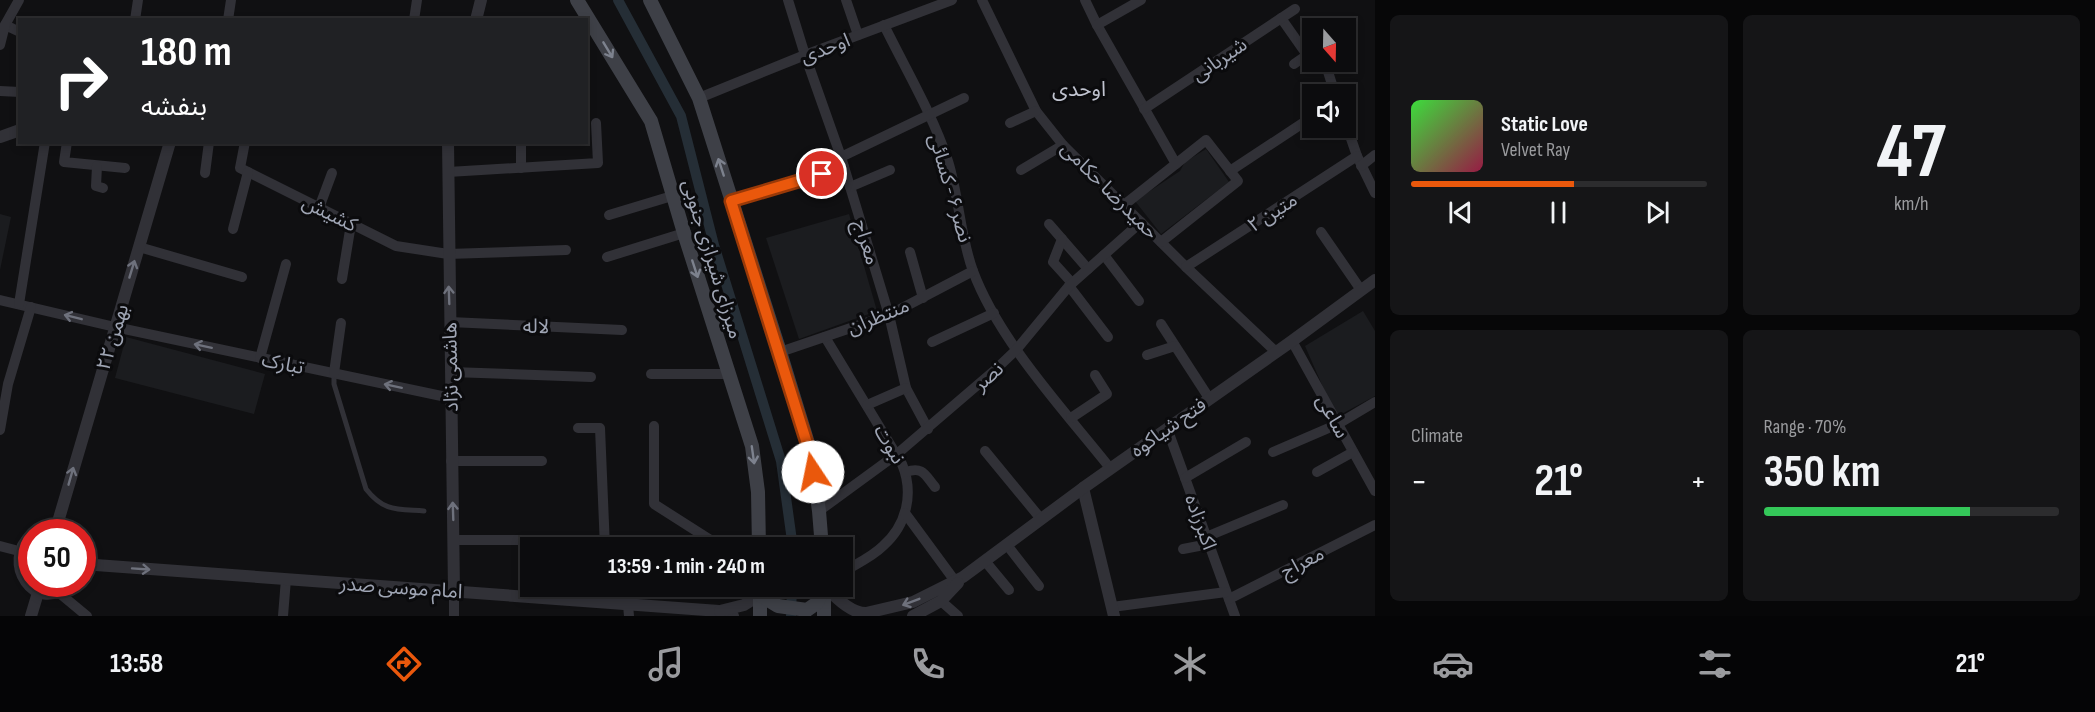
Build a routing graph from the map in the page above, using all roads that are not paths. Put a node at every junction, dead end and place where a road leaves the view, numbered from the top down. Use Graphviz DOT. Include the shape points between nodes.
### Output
graph roads {
  1 [pos="19,0"];
  2 [pos="138,0"];
  3 [pos="231,0"];
  4 [pos="417,0"];
  5 [pos="481,0"];
  6 [pos="577,0"];
  7 [pos="650,0"];
  8 [pos="788,0"];
  9 [pos="846,0"];
  10 [pos="952,0"];
  11 [pos="982,0"];
  12 [pos="1085,0"];
  13 [pos="1141,0"];
  14 [pos="924,5"];
  15 [pos="1295,9"];
  16 [pos="135,18"];
  17 [pos="228,18"];
  18 [pos="414,18"];
  19 [pos="476,18"];
  20 [pos="588,18"];
  21 [pos="588,18"];
  22 [pos="1281,18"];
  23 [pos="5,25"];
  24 [pos="1097,25"];
  25 [pos="884,26"];
  26 [pos="18,31"];
  27 [pos="858,35"];
  28 [pos="0,45"];
  29 [pos="805,55"];
  30 [pos="1294,64"];
  31 [pos="0,91"];
  32 [pos="18,92"];
  33 [pos="699,98"];
  34 [pos="964,98"];
  35 [pos="1144,109"];
  36 [pos="1036,111"];
  37 [pos="929,115"];
  38 [pos="596,123"];
  39 [pos="1010,123"];
  40 [pos="1302,124"];
  41 [pos="18,131"];
  42 [pos="0,137"];
  43 [pos="1351,138"];
  44 [pos="45,144"];
  45 [pos="67,144"];
  46 [pos="169,144"];
  47 [pos="209,144"];
  48 [pos="245,144"];
  49 [pos="448,144"];
  50 [pos="521,144"];
  51 [pos="1064,145"];
  52 [pos="1375,155"];
  53 [pos="1359,161"];
  54 [pos="843,162"];
  55 [pos="1176,164"];
  56 [pos="97,166"];
  57 [pos="125,168"];
  58 [pos="521,168"];
  59 [pos="890,170"];
  60 [pos="1021,170"];
  61 [pos="1230,171"];
  62 [pos="248,172"];
  63 [pos="448,172"];
  64 [pos="205,173"];
  65 [pos="332,173"];
  66 [pos="850,187"];
  67 [pos="103,188"];
  68 [pos="1375,193"];
  69 [pos="672,196"];
  70 [pos="731,201"];
  71 [pos="1124,205"];
  72 [pos="319,208"];
  73 [pos="609,215"];
  74 [pos="1141,222"];
  75 [pos="351,224"];
  76 [pos="1049,224"];
  77 [pos="233,229"];
  78 [pos="1321,232"];
  79 [pos="684,233"];
  80 [pos="1062,239"];
  81 [pos="1161,242"];
  82 [pos="139,247"];
  83 [pos="566,250"];
  84 [pos="910,252"];
  85 [pos="448,254"];
  86 [pos="1104,255"];
  87 [pos="607,257"];
  88 [pos="286,264"];
  89 [pos="1186,267"];
  90 [pos="1088,269"];
  91 [pos="973,271"];
  92 [pos="242,277"];
  93 [pos="342,279"];
  94 [pos="1375,280"];
  95 [pos="1070,285"];
  96 [pos="1360,290"];
  97 [pos="923,298"];
  98 [pos="0,300"];
  99 [pos="1139,301"];
  100 [pos="19,304"];
  101 [pos="31,307"];
  102 [pos="994,313"];
  103 [pos="889,315"];
  104 [pos="450,322"];
  105 [pos="341,323"];
  106 [pos="1161,324"];
  107 [pos="115,327"];
  108 [pos="622,330"];
  109 [pos="825,337"];
  110 [pos="1108,337"];
  111 [pos="1292,341"];
  112 [pos="932,342"];
  113 [pos="1175,346"];
  114 [pos="1016,350"];
  115 [pos="780,352"];
  116 [pos="1276,352"];
  117 [pos="1147,355"];
  118 [pos="260,358"];
  119 [pos="451,372"];
  120 [pos="334,373"];
  121 [pos="651,374"];
  122 [pos="728,374"];
  123 [pos="1095,375"];
  124 [pos="591,377"];
  125 [pos="906,388"];
  126 [pos="451,398"];
  127 [pos="1209,398"];
  128 [pos="1375,402"];
  129 [pos="867,405"];
  130 [pos="1071,418"];
  131 [pos="1338,424"];
  132 [pos="654,426"];
  133 [pos="578,428"];
  134 [pos="1167,428"];
  135 [pos="928,429"];
  136 [pos="0,430"];
  137 [pos="1246,442"];
  138 [pos="985,451"];
  139 [pos="1273,452"];
  140 [pos="1353,452"];
  141 [pos="897,454"];
  142 [pos="451,461"];
  143 [pos="542,461"];
  144 [pos="1110,468"];
  145 [pos="906,472"];
  146 [pos="1317,472"];
  147 [pos="1371,477"];
  148 [pos="1185,478"];
  149 [pos="935,488"];
  150 [pos="1083,488"];
  151 [pos="1375,491"];
  152 [pos="1283,505"];
  153 [pos="424,511"];
  154 [pos="819,512"];
  155 [pos="905,513"];
  156 [pos="59,519"];
  157 [pos="1041,519"];
  158 [pos="1375,525"];
  159 [pos="605,537"];
  160 [pos="706,537"];
  161 [pos="759,537"];
  162 [pos="821,537"];
  163 [pos="454,540"];
  164 [pos="520,540"];
  165 [pos="1208,540"];
  166 [pos="1007,544"];
  167 [pos="0,546"];
  168 [pos="18,547"];
  169 [pos="1183,549"];
  170 [pos="15,550"];
  171 [pos="985,561"];
  172 [pos="96,565"];
  173 [pos="853,566"];
  174 [pos="285,579"];
  175 [pos="959,579"];
  176 [pos="18,583"];
  177 [pos="1039,586"];
  178 [pos="1009,590"];
  179 [pos="454,591"];
  180 [pos="1228,596"];
  181 [pos="37,597"];
  182 [pos="71,597"];
  183 [pos="608,597"];
  184 [pos="753,597"];
  185 [pos="760,597"];
  186 [pos="767,597"];
  187 [pos="819,597"];
  188 [pos="824,597"];
  189 [pos="837,597"];
  190 [pos="941,601"];
  191 [pos="608,603"];
  192 [pos="628,611"];
  193 [pos="719,611"];
  194 [pos="1113,611"];
  195 [pos="856,615"];
  196 [pos="31,616"];
  197 [pos="87,616"];
  198 [pos="283,616"];
  199 [pos="454,616"];
  200 [pos="733,616"];
  201 [pos="760,616"];
  202 [pos="824,616"];
  203 [pos="914,616"];
  204 [pos="957,616"];
  205 [pos="1235,616"];
  1 -- 23 [label="street"];
  2 -- 16 [label="street"];
  3 -- 17 [label="street"];
  4 -- 18 [label="street"];
  5 -- 19 [label="street"];
  6 -- 20 [label="main road, میرزای شیرازی جنوبی, one-way"];
  7 -- 33 [label="main road, میرزای شیرازی جنوبی"];
  8 -- 29 [label="street, معراج"];
  9 -- 27 [label="street"];
  10 -- 14 [label="street, اوحدی"];
  11 -- 36 [label="street, حمیدرضا حکامی"];
  12 -- 24 [label="street"];
  13 -- 24 [label="street"];
  14 -- 25 [label="street, اوحدی"];
  15 -- 22 [label="street, شیربانی"];
  21 -- 69 [label="main road, میرزای شیرازی جنوبی, one-way" via="651,122"];
  22 -- 30 [label="street" via="1307,55"];
  22 -- 35 [label="street, شیربانی"];
  23 -- 26 [label="street"];
  23 -- 28 [label="street"];
  24 -- 35 [label="street"];
  25 -- 27 [label="street, اوحدی"];
  25 -- 37 [label="street, نصر ۶ - کسائی"];
  27 -- 29 [label="street, اوحدی"];
  29 -- 33 [label="street, اوحدی"];
  29 -- 54 [label="street, معراج"];
  31 -- 32 [label="street"];
  70 -- 33 [label="main road, میرزای شیرازی جنوبی, one-way"];
  34 -- 37 [label="street"];
  35 -- 55 [label="street"];
  36 -- 39 [label="street"];
  36 -- 51 [label="street, حمیدرضا حکامی"];
  37 -- 54 [label="street"];
  37 -- 91 [label="street, نصر ۶ - کسائی" via="948,161"];
  38 -- 58 [label="street" via="598,163"];
  40 -- 61 [label="street"];
  41 -- 42 [label="street"];
  43 -- 53 [label="street"];
  44 -- 100 [label="street"];
  45 -- 56 [label="street" via="64,162"];
  46 -- 82 [label="street, ۲۲ بهمن"];
  47 -- 64 [label="street"];
  48 -- 62 [label="street" via="240,168"];
  49 -- 63 [label="street, هاشمی نژاد"];
  50 -- 58 [label="street"];
  51 -- 60 [label="street"];
  51 -- 71 [label="street, حمیدرضا حکامی"];
  52 -- 53 [label="street, متین ۲"];
  53 -- 68 [label="street"];
  53 -- 89 [label="street, متین ۲"];
  54 -- 66 [label="street, معراج"];
  54 -- 70 [label="street"];
  55 -- 61 [label="street" via="1206,140"];
  55 -- 71 [label="street"];
  56 -- 57 [label="street"];
  56 -- 67 [label="street" via="96,186"];
  58 -- 63 [label="street"];
  59 -- 66 [label="street"];
  61 -- 81 [label="street" via="1238,181"];
  62 -- 72 [label="street, کشیش"];
  62 -- 77 [label="street"];
  63 -- 85 [label="street, هاشمی نژاد"];
  65 -- 72 [label="street"];
  66 -- 103 [label="street, معراج"];
  69 -- 73 [label="street"];
  69 -- 79 [label="main road, میرزای شیرازی جنوبی"];
  70 -- 115 [label="main road, میرزای شیرازی جنوبی"];
  71 -- 74 [label="street, حمیدرضا حکامی"];
  72 -- 75 [label="street, کشیش"];
  74 -- 81 [label="street, حمیدرضا حکامی"];
  74 -- 86 [label="street, نصر"];
  75 -- 85 [label="street, کشیش" via="396,246"];
  75 -- 93 [label="street"];
  76 -- 80 [label="street"];
  78 -- 96 [label="street"];
  79 -- 87 [label="street"];
  79 -- 122 [label="main road, میرزای شیرازی جنوبی, one-way"];
  80 -- 90 [label="street"];
  80 -- 95 [label="street" via="1053,262"];
  81 -- 89 [label="street, حمیدرضا حکامی"];
  82 -- 92 [label="street"];
  107 -- 82 [label="street, ۲۲ بهمن, one-way"];
  83 -- 85 [label="street, کشیش"];
  84 -- 97 [label="street"];
  104 -- 85 [label="street, هاشمی نژاد, one-way"];
  86 -- 90 [label="street, نصر"];
  86 -- 99 [label="street"];
  88 -- 118 [label="street"];
  89 -- 116 [label="street, حمیدرضا حکامی"];
  90 -- 95 [label="street, نصر"];
  91 -- 97 [label="street, منتظران"];
  91 -- 102 [label="street, نصر ۶ - کسائی"];
  94 -- 96 [label="street, فتح شیاکوه"];
  95 -- 110 [label="street"];
  95 -- 114 [label="street, نصر"];
  96 -- 111 [label="street, فتح شیاکوه"];
  97 -- 103 [label="street, منتظران"];
  98 -- 100 [label="street, تبارک"];
  100 -- 101 [label="street, تبارک"];
  107 -- 101 [label="street, تبارک, one-way"];
  101 -- 136 [label="street" via="8,384"];
  102 -- 112 [label="street"];
  102 -- 114 [label="street, نصر ۶ - کسائی"];
  103 -- 109 [label="street, منتظران"];
  103 -- 125 [label="street, معراج"];
  104 -- 108 [label="street, لاله"];
  104 -- 119 [label="street, هاشمی نژاد"];
  105 -- 120 [label="street"];
  106 -- 113 [label="street"];
  118 -- 107 [label="street, تبارک, one-way"];
  156 -- 107 [label="street, ۲۲ بهمن, one-way"];
  109 -- 115 [label="street, منتظران"];
  109 -- 129 [label="street, نبوت"];
  111 -- 116 [label="street, فتح شیاکوه"];
  111 -- 131 [label="street, ساعی"];
  113 -- 117 [label="street"];
  113 -- 127 [label="street"];
  114 -- 130 [label="street, نصر ۶ - کسائی"];
  114 -- 135 [label="street, نصر"];
  115 -- 154 [label="main road, میرزای شیرازی جنوبی" via="810,453"];
  116 -- 127 [label="street, فتح شیاکوه"];
  118 -- 120 [label="street, تبارک"];
  119 -- 124 [label="street"];
  119 -- 126 [label="street, هاشمی نژاد"];
  126 -- 120 [label="street, تبارک, one-way"];
  120 -- 153 [label="lane" via="366,489 386,508"];
  121 -- 122 [label="street"];
  122 -- 161 [label="main road, میرزای شیرازی جنوبی, one-way" via="752,446"];
  123 -- 130 [label="street" via="1107,394"];
  125 -- 129 [label="street"];
  125 -- 135 [label="street, معراج"];
  126 -- 142 [label="street, هاشمی نژاد"];
  127 -- 134 [label="street, فتح شیاکوه"];
  128 -- 131 [label="street"];
  129 -- 141 [label="street, نبوت"];
  130 -- 144 [label="street, نصر ۶ - کسائی"];
  131 -- 139 [label="street"];
  131 -- 140 [label="street, ساعی"];
  132 -- 160 [label="street" via="654,504"];
  133 -- 159 [label="street" via="600,428"];
  134 -- 144 [label="street, فتح شیاکوه"];
  134 -- 148 [label="street, اکبرزاده"];
  135 -- 141 [label="street, نصر"];
  137 -- 148 [label="street"];
  138 -- 157 [label="street"];
  140 -- 146 [label="street"];
  140 -- 147 [label="street, ساعی"];
  141 -- 145 [label="street, نبوت"];
  141 -- 154 [label="street, نصر"];
  142 -- 143 [label="street"];
  163 -- 142 [label="street, هاشمی نژاد, one-way"];
  144 -- 150 [label="street, فتح شیاکوه"];
  145 -- 149 [label="street" via="921,470"];
  145 -- 155 [label="street, نبوت"];
  147 -- 151 [label="street, ساعی"];
  148 -- 165 [label="street, اکبرزاده"];
  150 -- 157 [label="street, فتح شیاکوه"];
  150 -- 194 [label="street"];
  152 -- 165 [label="street"];
  154 -- 162 [label="main road, میرزای شیرازی جنوبی"];
  155 -- 173 [label="street, نبوت" via="882,548"];
  155 -- 175 [label="street"];
  157 -- 166 [label="street, فتح شیاکوه"];
  158 -- 180 [label="street, معراج"];
  163 -- 164 [label="street"];
  163 -- 179 [label="street, هاشمی نژاد"];
  165 -- 169 [label="street"];
  165 -- 180 [label="street, اکبرزاده"];
  166 -- 171 [label="street, فتح شیاکوه"];
  166 -- 177 [label="street"];
  167 -- 170 [label="street"];
  168 -- 170 [label="street"];
  170 -- 176 [label="street" via="12,569"];
  171 -- 175 [label="street, فتح شیاکوه"];
  171 -- 178 [label="street"];
  172 -- 174 [label="street, امام موسی صدر, one-way"];
  174 -- 179 [label="street, امام موسی صدر"];
  174 -- 198 [label="street"];
  175 -- 190 [label="street, فتح شیاکوه"];
  175 -- 195 [label="street, فتح شیاکوه, one-way" via="913,602"];
  179 -- 191 [label="street, امام موسی صدر"];
  179 -- 199 [label="street"];
  180 -- 194 [label="street, معراج"];
  180 -- 205 [label="street, اکبرزاده"];
  181 -- 196 [label="street"];
  182 -- 197 [label="street"];
  183 -- 191 [label="street"];
  184 -- 193 [label="street, امام موسی صدر" via="744,604"];
  185 -- 201 [label="main road"];
  186 -- 187 [label="main road" via="778,606 807,610"];
  188 -- 202 [label="main road"];
  189 -- 195 [label="street, فتح شیاکوه"];
  190 -- 203 [label="street, فتح شیاکوه"];
  190 -- 204 [label="street"];
  191 -- 192 [label="street, امام موسی صدر"];
  192 -- 193 [label="street, امام موسی صدر"];
  193 -- 200 [label="street, امام موسی صدر"];
}
